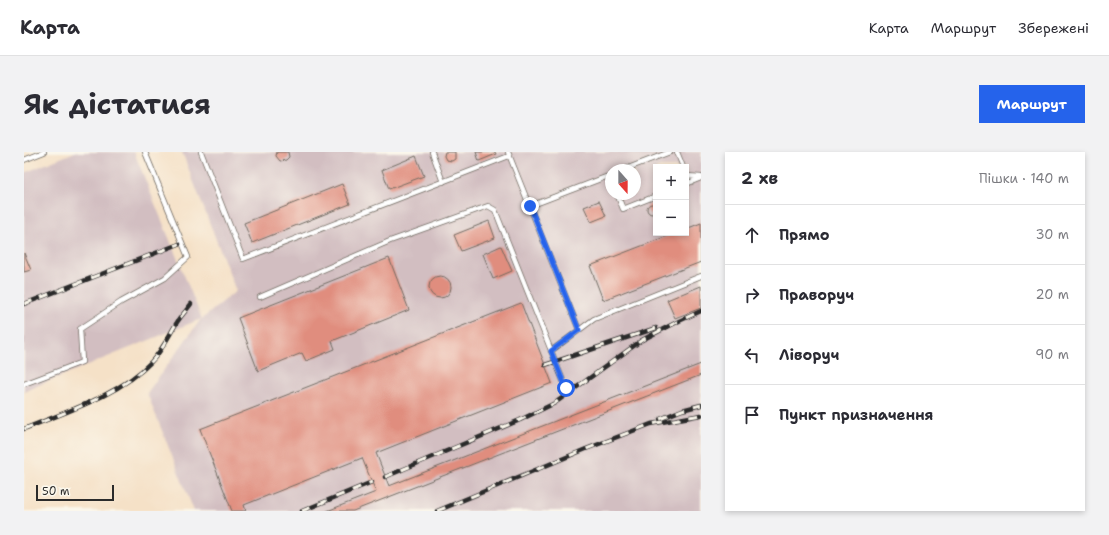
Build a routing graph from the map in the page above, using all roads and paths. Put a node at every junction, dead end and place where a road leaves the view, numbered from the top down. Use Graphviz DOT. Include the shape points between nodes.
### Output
graph roads {
  1 [pos="44,152"];
  2 [pos="145,152"];
  3 [pos="201,152"];
  4 [pos="432,152"];
  5 [pos="670,152"];
  6 [pos="677,152"];
  7 [pos="509,154"];
  8 [pos="24,160"];
  9 [pos="639,164"];
  10 [pos="682,164"];
  11 [pos="689,176"];
  12 [pos="701,178"];
  13 [pos="605,179"];
  14 [pos="443,182"];
  15 [pos="689,183"];
  16 [pos="653,197"];
  17 [pos="619,200"];
  18 [pos="530,206"];
  19 [pos="701,276"];
  20 [pos="260,297"];
  21 [pos="579,330"];
  22 [pos="551,351"];
  23 [pos="24,384"];
  24 [pos="566,388"];
  1 -- 8 [label="lane"];
  2 -- 23 [label="lane" via="188,257 165,278 121,302 80,329 82,362"];
  3 -- 14 [label="lane" via="243,259"];
  4 -- 14 [label="lane"];
  5 -- 9 [label="lane"];
  6 -- 10 [label="lane"];
  7 -- 14 [label="lane"];
  7 -- 18 [label="lane"];
  11 -- 12 [label="lane"];
  12 -- 15 [label="lane"];
  13 -- 18 [label="lane"];
  16 -- 17 [label="lane" via="623,209"];
  18 -- 21 [label="lane"];
  19 -- 21 [label="lane" via="594,319"];
  20 -- 22 [label="lane" via="390,241 488,206 495,210"];
  21 -- 22 [label="lane"];
  22 -- 24 [label="lane"];
}
